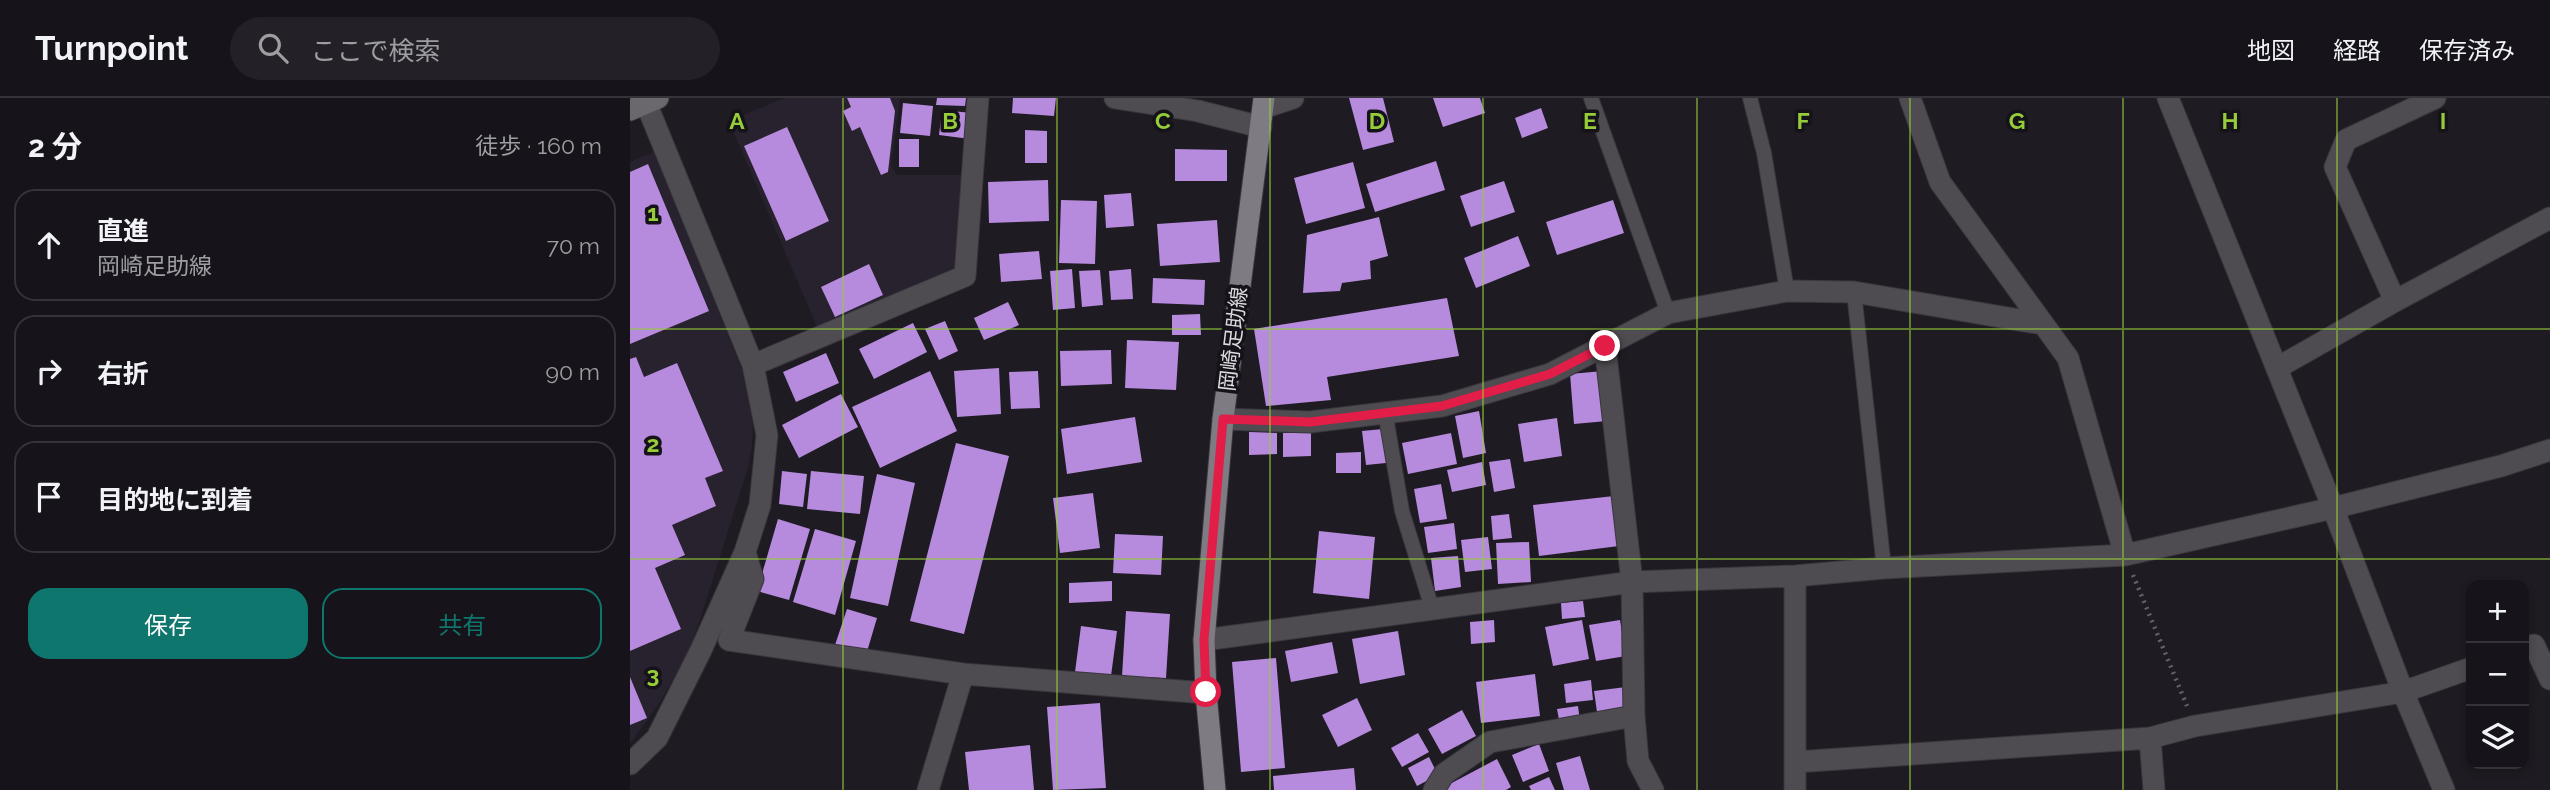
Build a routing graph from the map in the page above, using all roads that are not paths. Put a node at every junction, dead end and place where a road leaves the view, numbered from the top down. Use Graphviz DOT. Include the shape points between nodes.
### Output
graph roads {
  1 [pos="978,98"];
  2 [pos="1115,98"];
  3 [pos="1293,98"];
  4 [pos="1591,98"];
  5 [pos="1750,98"];
  6 [pos="1910,98"];
  7 [pos="2168,98"];
  8 [pos="2435,98"];
  9 [pos="644,102"];
  10 [pos="1263,111"];
  11 [pos="2550,218"];
  12 [pos="1787,291"];
  13 [pos="1854,292"];
  14 [pos="2395,301"];
  15 [pos="1668,313"];
  16 [pos="2043,324"];
  17 [pos="1605,346"];
  18 [pos="752,365"];
  19 [pos="2277,368"];
  20 [pos="1385,411"];
  21 [pos="1223,419"];
  22 [pos="2550,450"];
  23 [pos="2333,508"];
  24 [pos="745,552"];
  25 [pos="2125,555"];
  26 [pos="1885,568"];
  27 [pos="1795,576"];
  28 [pos="1632,582"];
  29 [pos="1432,608"];
  30 [pos="1204,640"];
  31 [pos="2536,645"];
  32 [pos="2466,670"];
  33 [pos="963,674"];
  34 [pos="2550,679"];
  35 [pos="1206,692"];
  36 [pos="2403,692"];
  37 [pos="1634,716"];
  38 [pos="2150,738"];
  39 [pos="1795,762"];
  40 [pos="630,764"];
  41 [pos="928,790"];
  42 [pos="1215,790"];
  43 [pos="1434,790"];
  44 [pos="1653,790"];
  45 [pos="1795,790"];
  46 [pos="2154,790"];
  47 [pos="2444,790"];
  1 -- 18 [label="street" via="965,276"];
  2 -- 10 [label="street" via="1198,111"];
  3 -- 10 [label="street"];
  4 -- 15 [label="lane"];
  5 -- 12 [label="lane" via="1765,153"];
  6 -- 16 [label="street" via="1940,182"];
  7 -- 19 [label="street"];
  8 -- 14 [label="street" via="2346,140 2335,167"];
  9 -- 18 [label="street"];
  10 -- 21 [label="main road, 岡崎足助線"];
  11 -- 14 [label="street"];
  12 -- 13 [label="street"];
  12 -- 15 [label="street"];
  13 -- 16 [label="street"];
  13 -- 26 [label="lane"];
  14 -- 19 [label="street"];
  15 -- 17 [label="street"];
  16 -- 25 [label="street" via="2068,358"];
  17 -- 20 [label="street" via="1550,374 1442,406"];
  17 -- 28 [label="street"];
  18 -- 24 [label="street" via="767,435 760,505"];
  19 -- 23 [label="street"];
  20 -- 21 [label="street" via="1310,422"];
  20 -- 29 [label="lane" via="1402,511"];
  21 -- 30 [label="main road, 岡崎足助線"];
  22 -- 23 [label="street"];
  23 -- 25 [label="street"];
  23 -- 36 [label="street"];
  24 -- 33 [label="street" via="753,579 729,640"];
  24 -- 40 [label="street" via="657,738"];
  25 -- 26 [label="street"];
  26 -- 27 [label="street"];
  27 -- 28 [label="street"];
  27 -- 39 [label="street"];
  28 -- 29 [label="street"];
  28 -- 37 [label="street"];
  29 -- 30 [label="street"];
  30 -- 35 [label="main road, 岡崎足助線"];
  31 -- 34 [label="street"];
  32 -- 36 [label="street"];
  33 -- 35 [label="street"];
  33 -- 41 [label="street"];
  35 -- 42 [label="main road, 岡崎足助線"];
  36 -- 38 [label="street" via="2195,726"];
  36 -- 47 [label="street"];
  37 -- 43 [label="street" via="1490,741 1444,774"];
  37 -- 44 [label="street" via="1638,761"];
  38 -- 39 [label="street"];
  38 -- 46 [label="street"];
  39 -- 45 [label="street"];
}
